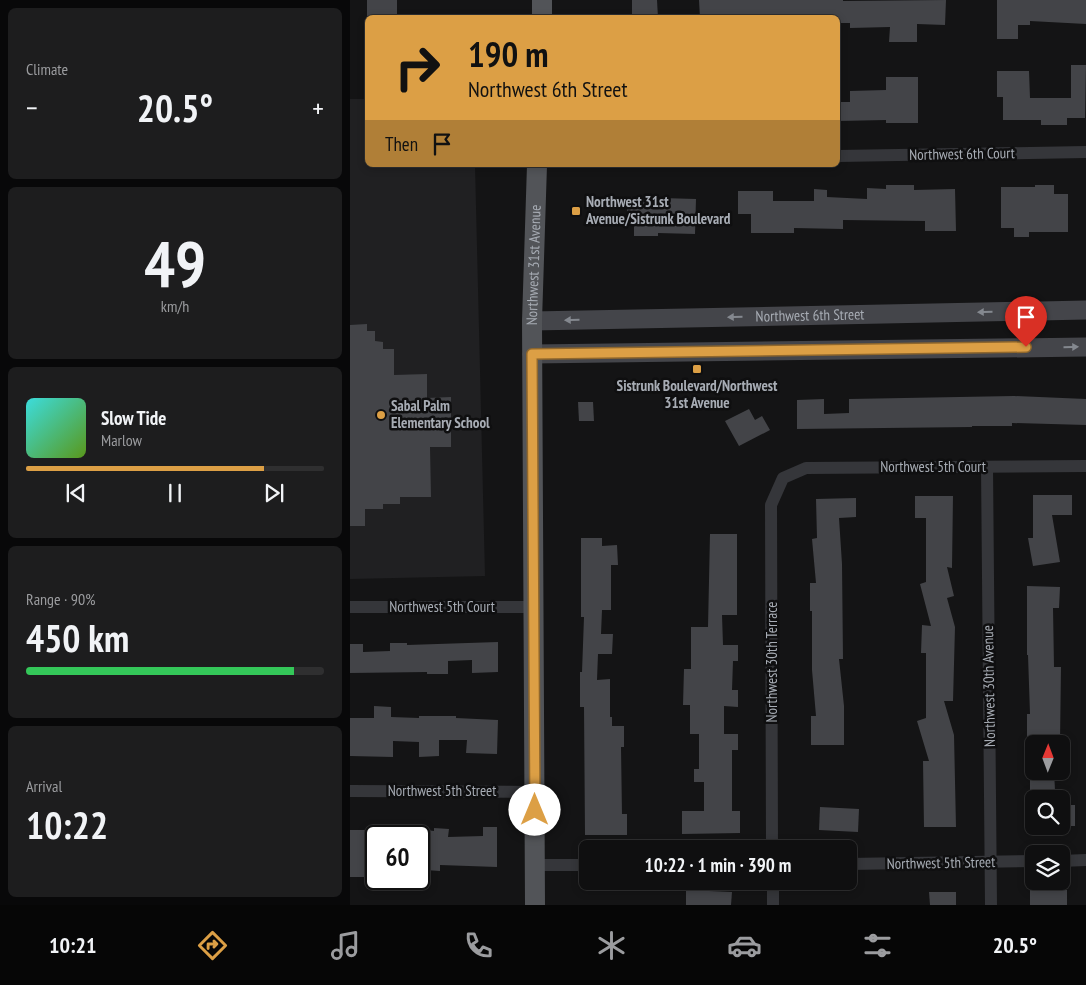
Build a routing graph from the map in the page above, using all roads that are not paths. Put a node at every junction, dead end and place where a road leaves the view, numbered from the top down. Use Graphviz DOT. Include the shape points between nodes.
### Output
graph roads {
  1 [pos="542,0"];
  2 [pos="542,15"];
  3 [pos="1086,152"];
  4 [pos="840,156"];
  5 [pos="537,167"];
  6 [pos="1086,310"];
  7 [pos="532,320"];
  8 [pos="1086,347"];
  9 [pos="532,354"];
  10 [pos="1086,466"];
  11 [pos="987,467"];
  12 [pos="783,478"];
  13 [pos="350,607"];
  14 [pos="534,607"];
  15 [pos="350,791"];
  16 [pos="534,792"];
  17 [pos="772,840"];
  18 [pos="1086,860"];
  19 [pos="1025,861"];
  20 [pos="1070,861"];
  21 [pos="991,862"];
  22 [pos="857,864"];
  23 [pos="579,865"];
  24 [pos="535,866"];
  25 [pos="773,890"];
  26 [pos="535,905"];
  27 [pos="773,905"];
  28 [pos="991,905"];
  1 -- 2 [label="main road"];
  3 -- 4 [label="street, Northwest 6th Court"];
  5 -- 7 [label="main road, Northwest 31st Avenue"];
  6 -- 7 [label="street, Northwest 6th Street, one-way"];
  7 -- 9 [label="main road, Northwest 31st Avenue"];
  9 -- 8 [label="street, one-way"];
  9 -- 14 [label="main road, Northwest 31st Avenue"];
  10 -- 11 [label="street, Northwest 5th Court"];
  11 -- 12 [label="street, Northwest 5th Court" via="806,468"];
  11 -- 21 [label="street, Northwest 30th Avenue"];
  12 -- 17 [label="street, Northwest 30th Terrace" via="771,505"];
  13 -- 14 [label="street, Northwest 5th Court"];
  14 -- 16 [label="main road, Northwest 31st Avenue"];
  15 -- 16 [label="street, Northwest 5th Street"];
  16 -- 24 [label="main road, Northwest 31st Avenue"];
  18 -- 20 [label="street"];
  19 -- 21 [label="street, Northwest 5th Street"];
  21 -- 22 [label="street, Northwest 5th Street"];
  21 -- 28 [label="street, Northwest 30th Avenue"];
  23 -- 24 [label="street"];
  24 -- 26 [label="main road, Northwest 31st Avenue"];
  25 -- 27 [label="street"];
}
